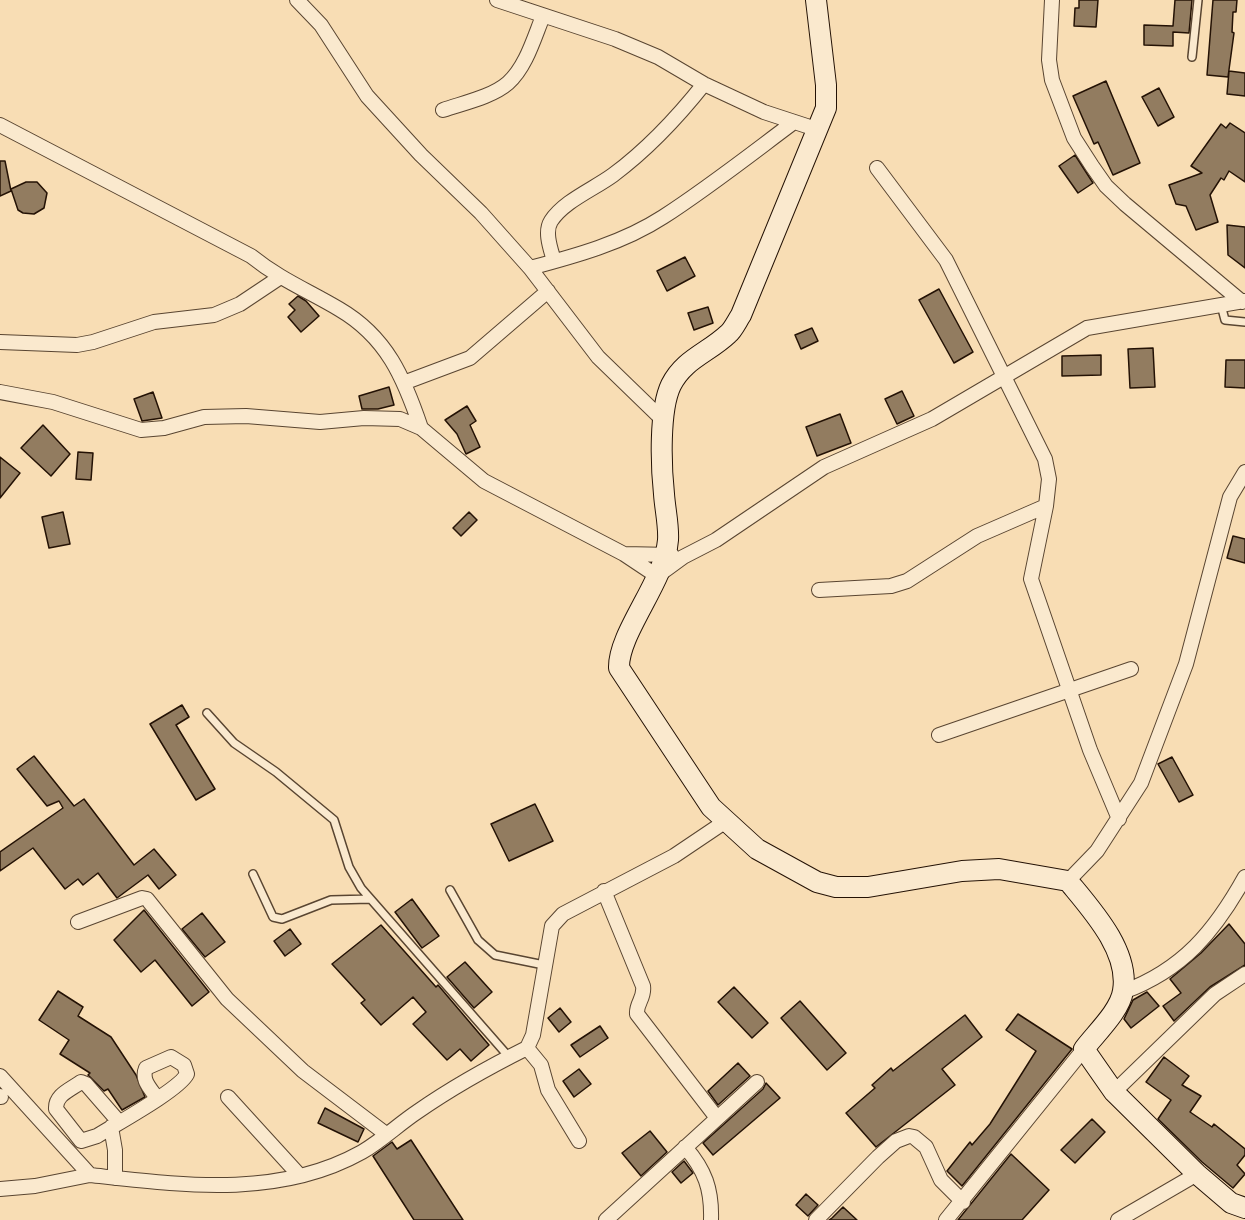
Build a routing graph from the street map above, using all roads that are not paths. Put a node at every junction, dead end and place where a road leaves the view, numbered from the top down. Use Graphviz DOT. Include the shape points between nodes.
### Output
graph roads {
  1 [pos="297,0"];
  2 [pos="497,0"];
  3 [pos="816,0"];
  4 [pos="1052,0"];
  5 [pos="1198,0"];
  6 [pos="543,16"];
  7 [pos="1192,57"];
  8 [pos="704,84"];
  9 [pos="443,110"];
  10 [pos="794,122"];
  11 [pos="0,125"];
  12 [pos="819,130"];
  13 [pos="877,168"];
  14 [pos="554,261"];
  15 [pos="530,268"];
  16 [pos="279,278"];
  17 [pos="548,291"];
  18 [pos="1244,301"];
  19 [pos="1221,305"];
  20 [pos="1245,322"];
  21 [pos="0,342"];
  22 [pos="1005,377"];
  23 [pos="406,382"];
  24 [pos="0,392"];
  25 [pos="663,420"];
  26 [pos="421,428"];
  27 [pos="1245,472"];
  28 [pos="1046,506"];
  29 [pos="624,554"];
  30 [pos="674,555"];
  31 [pos="657,576"];
  32 [pos="819,590"];
  33 [pos="1131,669"];
  34 [pos="1069,691"];
  35 [pos="207,712"];
  36 [pos="939,735"];
  37 [pos="1119,819"];
  38 [pos="726,821"];
  39 [pos="253,874"];
  40 [pos="1245,877"];
  41 [pos="1068,881"];
  42 [pos="450,890"];
  43 [pos="604,891"];
  44 [pos="370,899"];
  45 [pos="78,922"];
  46 [pos="544,965"];
  47 [pos="1245,974"];
  48 [pos="1123,992"];
  49 [pos="527,1048"];
  50 [pos="1084,1049"];
  51 [pos="509,1057"];
  52 [pos="757,1082"];
  53 [pos="2,1091"];
  54 [pos="1114,1092"];
  55 [pos="228,1097"];
  56 [pos="157,1098"];
  57 [pos="717,1118"];
  58 [pos="115,1125"];
  59 [pos="386,1134"];
  60 [pos="579,1141"];
  61 [pos="685,1147"];
  62 [pos="1197,1174"];
  63 [pos="90,1175"];
  64 [pos="300,1176"];
  65 [pos="115,1178"];
  66 [pos="0,1189"];
  67 [pos="963,1202"];
  68 [pos="1245,1208"];
  69 [pos="606,1220"];
  70 [pos="711,1220"];
  71 [pos="816,1220"];
  72 [pos="946,1220"];
  73 [pos="1118,1220"];
  1 -- 15 [label="street" via="321,25 367,96"];
  2 -- 6 [label="street"];
  3 -- 12 [label="street" via="826,85 826,108"];
  4 -- 18 [label="street" via="1052,80 1080,148 1113,192"];
  5 -- 7 [label="lane"];
  6 -- 8 [label="street" via="647,52"];
  6 -- 9 [label="street" via="527,54 509,82"];
  8 -- 10 [label="street"];
  8 -- 14 [label="street" via="676,119 648,145 550,223 548,236"];
  10 -- 12 [label="street"];
  10 -- 14 [label="street" via="662,218 624,238"];
  11 -- 16 [label="street" via="251,256"];
  12 -- 25 [label="street" via="741,315 729,334 679,371 669,388"];
  13 -- 22 [label="street" via="946,260"];
  14 -- 15 [label="street"];
  15 -- 17 [label="street"];
  16 -- 21 [label="street" via="240,304 214,315 154,322 77,345"];
  16 -- 23 [label="street" via="341,310 368,332 392,358"];
  17 -- 23 [label="street" via="470,358"];
  17 -- 25 [label="street" via="598,357"];
  18 -- 19 [label="street"];
  19 -- 20 [label="lane" via="1225,320"];
  19 -- 22 [label="street" via="1087,328"];
  22 -- 28 [label="street" via="1045,459 1049,479"];
  22 -- 30 [label="street" via="932,419 824,467 716,540"];
  23 -- 26 [label="street"];
  24 -- 26 [label="street" via="53,402 141,430 204,417 246,416 320,423 400,419"];
  25 -- 30 [label="street" via="663,490 668,539"];
  26 -- 29 [label="street" via="484,481"];
  27 -- 37 [label="street" via="1230,497 1174,698 1141,783"];
  28 -- 32 [label="street" via="977,536 907,581 891,586"];
  28 -- 34 [label="street" via="1031,579"];
  29 -- 30 [label="street"];
  29 -- 31 [label="street"];
  30 -- 31 [label="street"];
  31 -- 38 [label="street" via="621,653 620,668 699,791"];
  33 -- 34 [label="street"];
  34 -- 36 [label="street"];
  34 -- 37 [label="street"];
  35 -- 44 [label="lane" via="234,743 334,820 349,867"];
  37 -- 41 [label="street" via="1097,852"];
  38 -- 41 [label="street" via="757,849 817,882 836,887 868,887 999,868"];
  38 -- 43 [label="street" via="674,856"];
  39 -- 44 [label="lane" via="273,917 282,919 331,900"];
  40 -- 48 [label="street" via="1213,930 1197,946 1151,982"];
  41 -- 48 [label="street" via="1111,943 1122,967"];
  42 -- 46 [label="lane" via="478,940 495,955"];
  43 -- 46 [label="street" via="563,914 552,926"];
  43 -- 57 [label="street" via="643,986 637,1014"];
  44 -- 51 [label="lane"];
  45 -- 59 [label="street" via="147,899 227,999 262,1034 303,1071"];
  46 -- 49 [label="street" via="533,1035"];
  47 -- 54 [label="street" via="1215,994"];
  48 -- 50 [label="street"];
  49 -- 51 [label="street"];
  49 -- 60 [label="street" via="541,1065 548,1090"];
  50 -- 54 [label="street"];
  50 -- 67 [label="street"];
  51 -- 59 [label="street"];
  52 -- 57 [label="street"];
  53 -- 63 [label="street"];
  54 -- 62 [label="street"];
  55 -- 64 [label="street"];
  56 -- 58 [label="street"];
  57 -- 61 [label="street"];
  58 -- 58 [label="street" via="86,1084 81,1082 57,1098 56,1110 81,1141"];
  58 -- 65 [label="street"];
  59 -- 64 [label="street" via="362,1151"];
  61 -- 69 [label="street"];
  61 -- 70 [label="street" via="708,1180"];
  62 -- 68 [label="street" via="1231,1203"];
  62 -- 73 [label="street"];
  63 -- 65 [label="street"];
  63 -- 66 [label="street"];
  64 -- 65 [label="street" via="259,1185 168,1184"];
  67 -- 71 [label="street" via="940,1180 921,1142 903,1137 878,1156"];
  67 -- 72 [label="street"];
}
